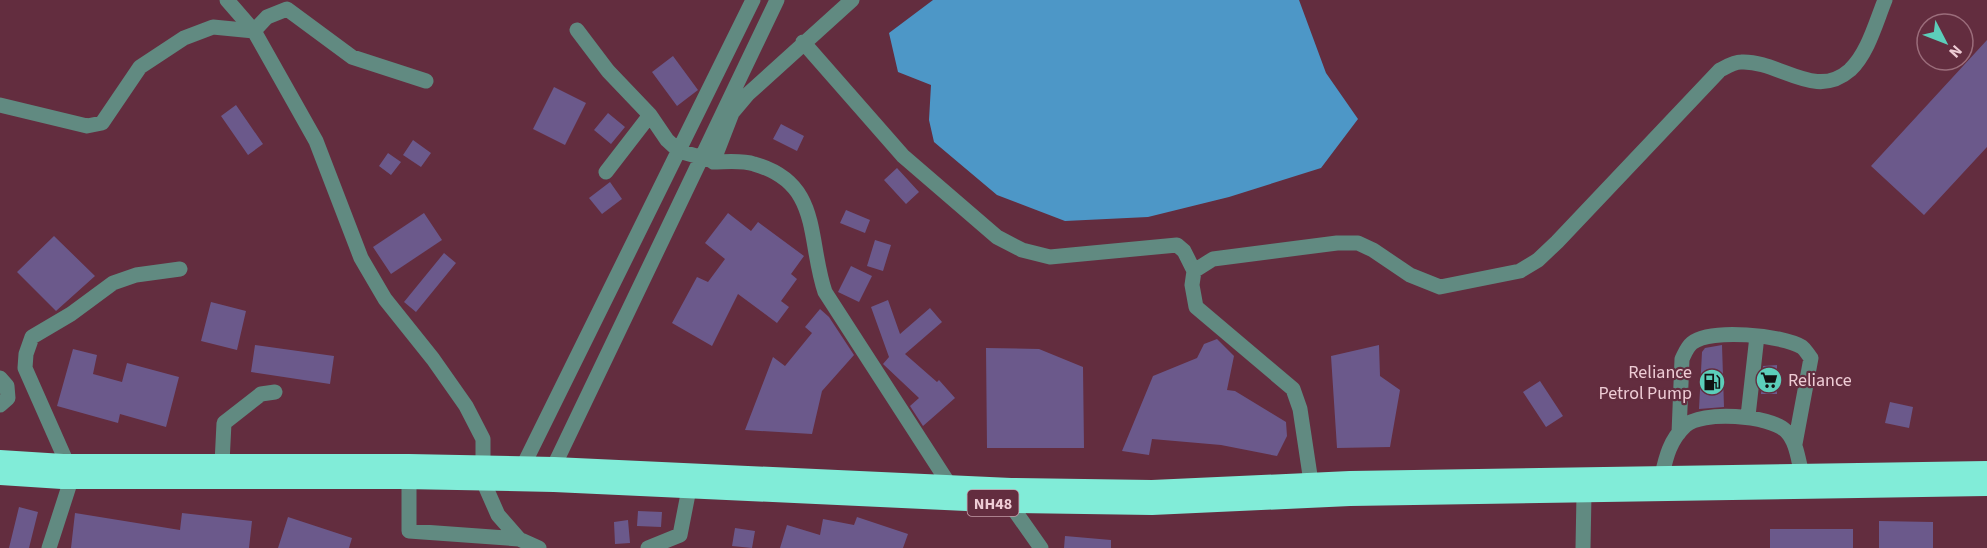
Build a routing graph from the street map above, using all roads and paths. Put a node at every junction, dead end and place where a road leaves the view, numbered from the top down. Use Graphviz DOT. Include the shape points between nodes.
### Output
graph roads {
  1 [pos="228,0"];
  2 [pos="301,0"];
  3 [pos="753,0"];
  4 [pos="777,0"];
  5 [pos="852,0"];
  6 [pos="1885,0"];
  7 [pos="287,9"];
  8 [pos="254,30"];
  9 [pos="577,30"];
  10 [pos="803,42"];
  11 [pos="426,81"];
  12 [pos="0,105"];
  13 [pos="650,115"];
  14 [pos="679,151"];
  15 [pos="707,159"];
  16 [pos="606,172"];
  17 [pos="180,269"];
  18 [pos="1194,271"];
  19 [pos="1757,336"];
  20 [pos="0,378"];
  21 [pos="275,392"];
  22 [pos="0,405"];
  23 [pos="1748,416"];
  24 [pos="1679,433"];
  25 [pos="1795,444"];
  26 [pos="0,459"];
  27 [pos="222,463"];
  28 [pos="524,466"];
  29 [pos="554,466"];
  30 [pos="1987,470"];
  31 [pos="69,471"];
  32 [pos="181,471"];
  33 [pos="482,473"];
  34 [pos="1802,474"];
  35 [pos="0,476"];
  36 [pos="1662,476"];
  37 [pos="409,480"];
  38 [pos="1311,482"];
  39 [pos="949,484"];
  40 [pos="1987,487"];
  41 [pos="863,488"];
  42 [pos="689,489"];
  43 [pos="1584,494"];
  44 [pos="1010,495"];
  45 [pos="519,539"];
  46 [pos="679,542"];
  47 [pos="49,548"];
  48 [pos="539,548"];
  49 [pos="648,548"];
  50 [pos="1041,548"];
  51 [pos="1583,548"];
  1 -- 8 [label="street"];
  2 -- 7 [label="street"];
  3 -- 14 [label="street"];
  4 -- 15 [label="street"];
  5 -- 10 [label="street"];
  6 -- 18 [label="street" via="1866,46 1850,69 1827,82 1808,81 1740,61 1720,70 1557,242 1520,271 1440,287 1410,275 1358,243 1337,243 1214,259"];
  7 -- 8 [label="street" via="267,17"];
  7 -- 11 [label="street" via="352,57"];
  8 -- 12 [label="street" via="213,27 184,38 140,67 102,123 87,126"];
  8 -- 33 [label="street" via="316,141 360,258 385,299 466,405 483,440"];
  9 -- 13 [label="street" via="608,71"];
  10 -- 15 [label="street" via="732,113"];
  10 -- 18 [label="street" via="903,156 997,237 1022,250 1050,257 1177,244"];
  13 -- 14 [label="street"];
  13 -- 16 [label="street"];
  14 -- 15 [label="street"];
  14 -- 28 [label="street"];
  15 -- 29 [label="street"];
  15 -- 39 [label="street" via="754,164 794,183 811,222 816,268 825,292"];
  17 -- 31 [label="street" via="136,275 113,283 32,337 25,368"];
  18 -- 38 [label="street" via="1196,307 1293,389 1300,409"];
  19 -- 23 [label="street"];
  19 -- 24 [label="street" via="1702,338 1692,343 1682,359"];
  19 -- 25 [label="street" via="1804,348 1811,358"];
  20 -- 22 [label="street" via="7,386 8,398"];
  21 -- 27 [label="street" via="261,394 224,423"];
  23 -- 24 [label="street" via="1697,420 1686,424"];
  23 -- 25 [label="street" via="1775,423"];
  24 -- 36 [label="street" via="1668,448"];
  25 -- 34 [label="street"];
  26 -- 31 [label="highway, NH48"];
  27 -- 32 [label="highway, NH48"];
  27 -- 33 [label="highway, NH48"];
  28 -- 29 [label="highway, NH48"];
  28 -- 33 [label="highway, NH48"];
  29 -- 41 [label="highway, NH48"];
  30 -- 34 [label="highway, NH48"];
  31 -- 32 [label="highway, NH48"];
  31 -- 35 [label="highway, NH48"];
  31 -- 47 [label="street"];
  32 -- 37 [label="highway, NH48"];
  33 -- 37 [label="highway, NH48"];
  33 -- 42 [label="highway, NH48"];
  33 -- 45 [label="street" via="498,515"];
  34 -- 36 [label="highway, NH48"];
  36 -- 38 [label="highway, NH48"];
  37 -- 45 [label="street" via="409,531"];
  38 -- 44 [label="highway, NH48"];
  39 -- 41 [label="highway, NH48"];
  39 -- 44 [label="highway, NH48"];
  40 -- 43 [label="highway, NH48"];
  41 -- 42 [label="highway, NH48"];
  41 -- 44 [label="highway, NH48"];
  42 -- 46 [label="street"];
  43 -- 44 [label="highway, NH48" via="1350,497 1152,506"];
  43 -- 51 [label="street"];
  44 -- 50 [label="street"];
  45 -- 48 [label="street"];
  46 -- 49 [label="street"];
}
